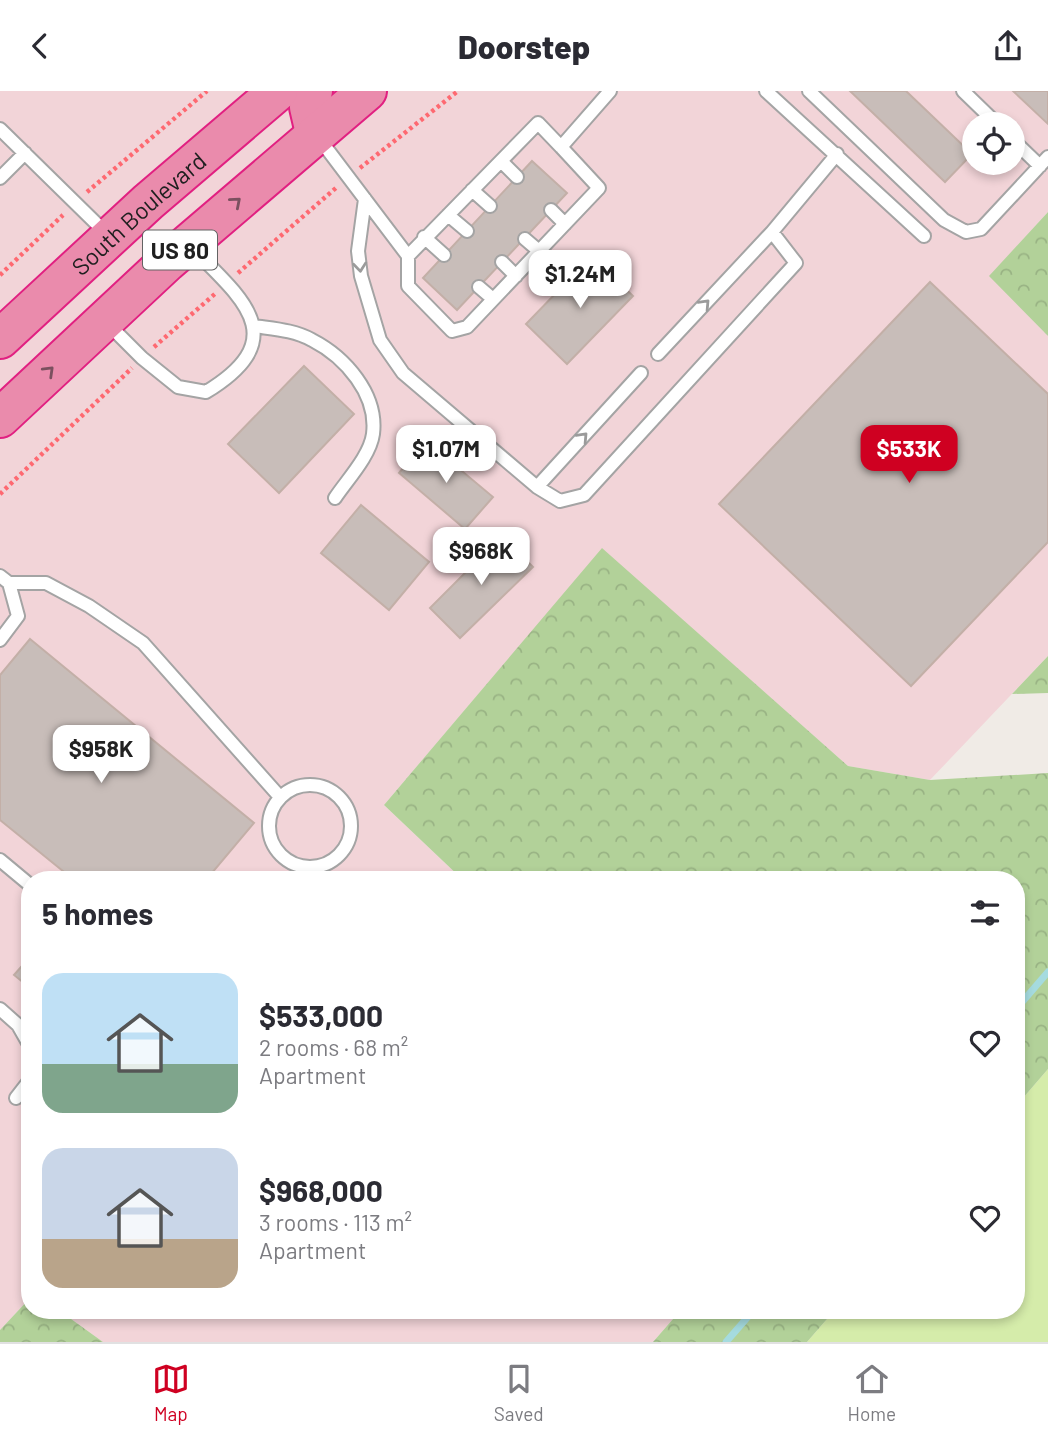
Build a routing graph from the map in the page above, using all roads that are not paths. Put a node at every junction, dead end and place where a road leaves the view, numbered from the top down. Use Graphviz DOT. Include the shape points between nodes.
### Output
graph roads {
  1 [pos="278,91"];
  2 [pos="313,91"];
  3 [pos="367,91"];
  4 [pos="610,91"];
  5 [pos="766,91"];
  6 [pos="809,91"];
  7 [pos="963,91"];
  8 [pos="985,112"];
  9 [pos="0,129"];
  10 [pos="315,134"];
  11 [pos="561,147"];
  12 [pos="1025,149"];
  13 [pos="25,153"];
  14 [pos="837,154"];
  15 [pos="501,161"];
  16 [pos="1044,162"];
  17 [pos="517,177"];
  18 [pos="0,178"];
  19 [pos="472,191"];
  20 [pos="365,199"];
  21 [pos="490,206"];
  22 [pos="551,210"];
  23 [pos="448,215"];
  24 [pos="565,224"];
  25 [pos="467,231"];
  26 [pos="772,232"];
  27 [pos="924,236"];
  28 [pos="110,237"];
  29 [pos="424,237"];
  30 [pos="525,239"];
  31 [pos="188,243"];
  32 [pos="539,251"];
  33 [pos="408,255"];
  34 [pos="444,255"];
  35 [pos="502,262"];
  36 [pos="516,276"];
  37 [pos="479,287"];
  38 [pos="493,299"];
  39 [pos="103,319"];
  40 [pos="254,326"];
  41 [pos="1,335"];
  42 [pos="659,354"];
  43 [pos="641,373"];
  44 [pos="0,418"];
  45 [pos="537,487"];
  46 [pos="335,498"];
  47 [pos="5,580"];
  48 [pos="0,640"];
  49 [pos="280,797"];
  50 [pos="0,860"];
  51 [pos="21,878"];
  52 [pos="0,1009"];
  53 [pos="21,1030"];
  54 [pos="21,1092"];
  55 [pos="16,1098"];
  1 -- 28 [label="highway, South Boulevard / US 80"];
  2 -- 10 [label="highway" via="309,107"];
  3 -- 10 [label="highway, US 80"];
  4 -- 11 [label="lane"];
  5 -- 14 [label="lane"];
  6 -- 16 [label="lane" via="944,220 966,232 981,229"];
  7 -- 8 [label="lane"];
  9 -- 13 [label="lane"];
  10 -- 20 [label="lane"];
  31 -- 10 [label="highway, US 80, one-way"];
  11 -- 15 [label="lane" via="538,123"];
  11 -- 24 [label="lane" via="599,188"];
  12 -- 16 [label="lane"];
  13 -- 18 [label="lane"];
  13 -- 28 [label="lane"];
  14 -- 26 [label="lane"];
  14 -- 27 [label="lane"];
  15 -- 17 [label="lane"];
  15 -- 19 [label="lane"];
  19 -- 21 [label="lane"];
  19 -- 23 [label="lane"];
  20 -- 33 [label="lane"];
  20 -- 45 [label="lane, one-way" via="358,251 380,340 403,373"];
  22 -- 24 [label="lane"];
  23 -- 25 [label="lane"];
  23 -- 29 [label="lane"];
  24 -- 32 [label="lane"];
  42 -- 26 [label="lane, one-way"];
  26 -- 45 [label="lane" via="796,263 584,495 560,501"];
  28 -- 41 [label="highway, South Boulevard / US 80"];
  29 -- 33 [label="lane"];
  29 -- 34 [label="lane"];
  30 -- 32 [label="lane"];
  31 -- 39 [label="highway, US 80"];
  31 -- 40 [label="lane" via="246,306"];
  32 -- 36 [label="lane"];
  33 -- 38 [label="lane" via="408,286 453,331 467,327"];
  35 -- 36 [label="lane"];
  36 -- 38 [label="lane"];
  37 -- 38 [label="lane"];
  39 -- 40 [label="lane" via="178,387 206,392 230,377 252,351"];
  44 -- 39 [label="highway, US 80, one-way"];
  40 -- 46 [label="lane" via="313,340 366,391 374,415 373,437"];
  45 -- 43 [label="lane, one-way"];
  47 -- 48 [label="lane" via="19,616"];
  47 -- 49 [label="lane" via="46,583 143,643"];
  49 -- 49 [label="lane" via="269,823 270,837 286,859 313,867 338,856 351,832 347,807 339,796 316,785"];
  50 -- 51 [label="lane"];
  52 -- 53 [label="lane"];
  54 -- 55 [label="lane"];
}
